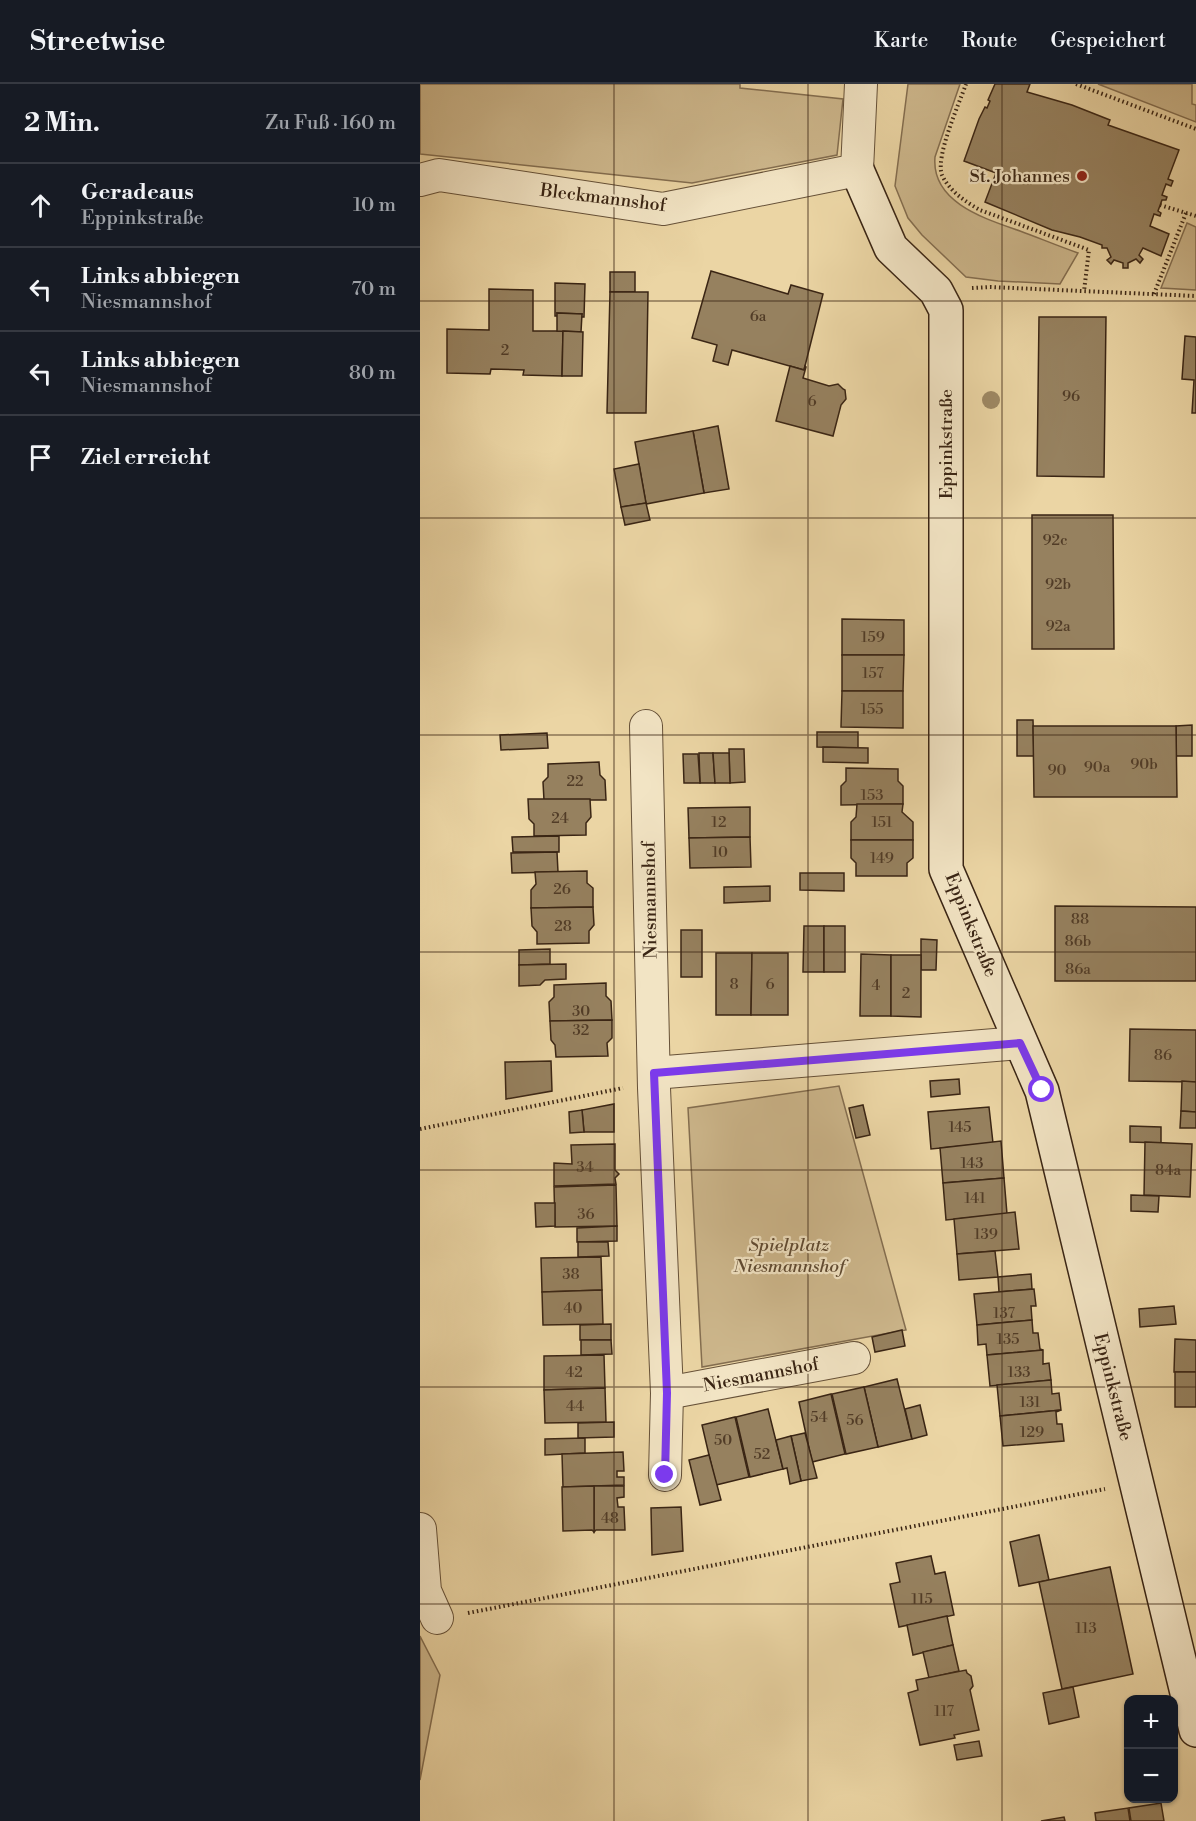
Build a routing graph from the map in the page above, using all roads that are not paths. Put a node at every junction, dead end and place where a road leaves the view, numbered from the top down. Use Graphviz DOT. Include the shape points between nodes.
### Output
graph roads {
  1 [pos="861,84"];
  2 [pos="857,170"];
  3 [pos="420,180"];
  4 [pos="646,726"];
  5 [pos="1020,1043"];
  6 [pos="654,1081"];
  7 [pos="854,1358"];
  8 [pos="667,1393"];
  9 [pos="665,1475"];
  10 [pos="420,1529"];
  11 [pos="437,1618"];
  12 [pos="1195,1716"];
  1 -- 2 [label="street, Eppinkstraße"];
  2 -- 3 [label="street, Bleckmannshof" via="663,209 440,175"];
  2 -- 5 [label="street, Eppinkstraße" via="891,248 936,291 946,310 946,869"];
  4 -- 6 [label="street, Niesmannshof"];
  5 -- 6 [label="street"];
  5 -- 12 [label="street, Eppinkstraße" via="1042,1090"];
  6 -- 8 [label="street, Niesmannshof"];
  7 -- 8 [label="street, Niesmannshof"];
  8 -- 9 [label="street, Niesmannshof"];
  10 -- 11 [label="street" via="424,1591"];
}
